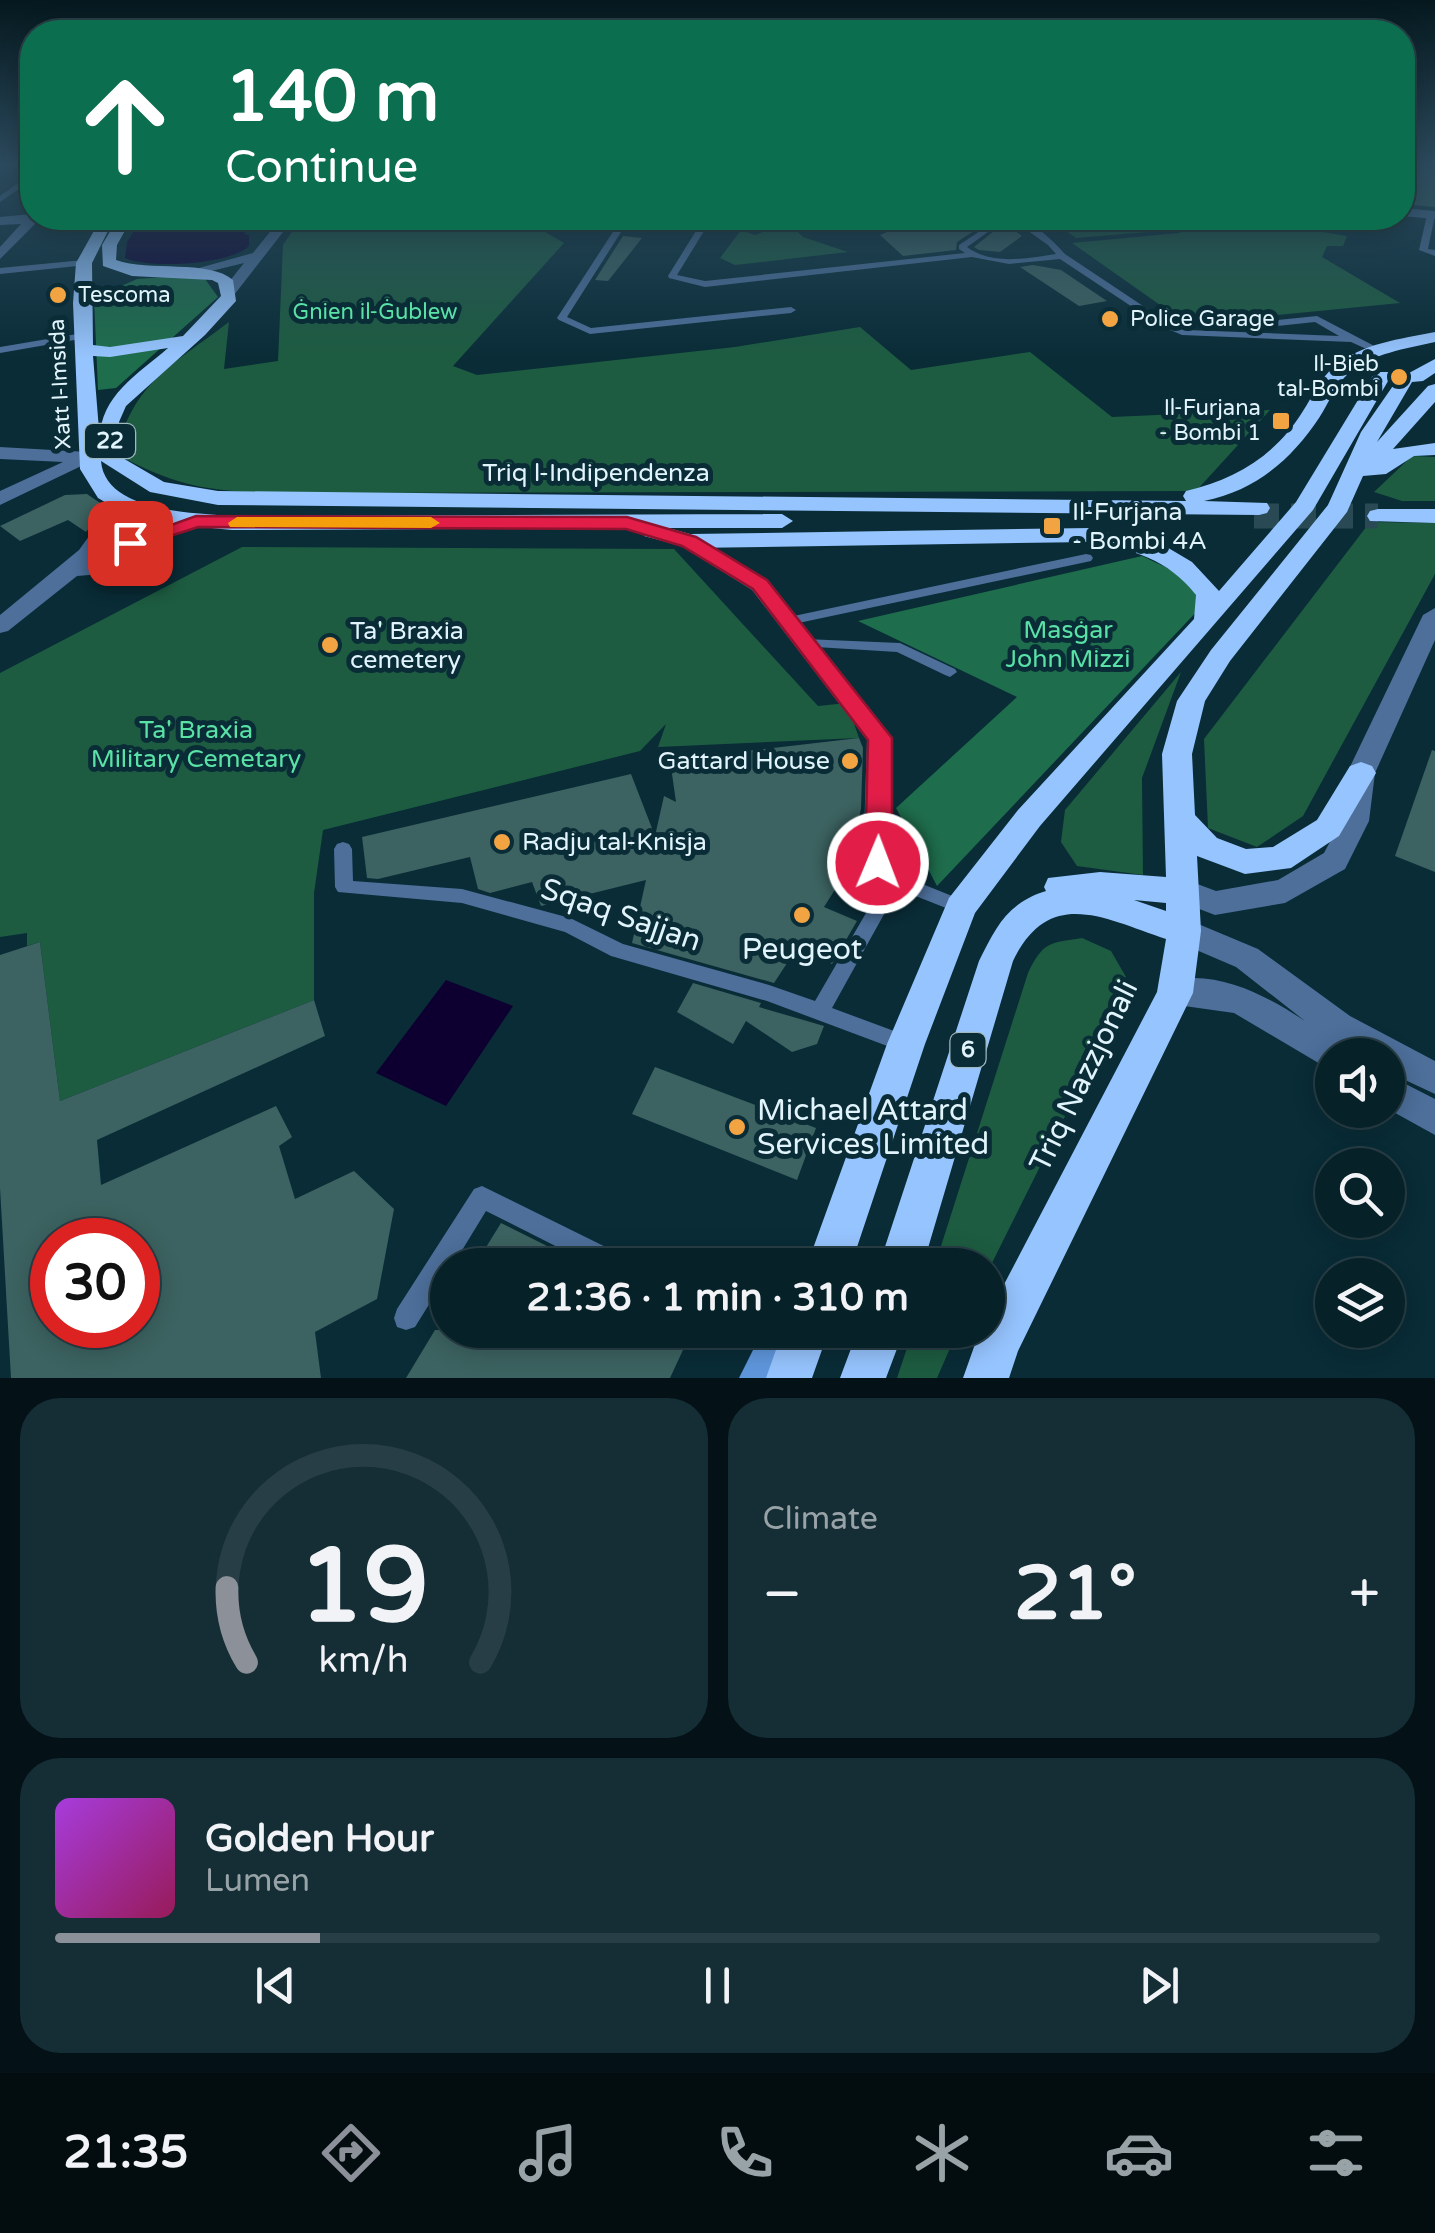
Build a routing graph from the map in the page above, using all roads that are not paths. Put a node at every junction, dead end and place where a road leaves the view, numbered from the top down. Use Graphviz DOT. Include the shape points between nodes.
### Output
graph roads {
  1 [pos="1429,229"];
  2 [pos="22,230"];
  3 [pos="102,230"];
  4 [pos="117,230"];
  5 [pos="277,230"];
  6 [pos="618,230"];
  7 [pos="701,230"];
  8 [pos="986,230"];
  9 [pos="1032,230"];
  10 [pos="1435,253"];
  11 [pos="0,254"];
  12 [pos="971,255"];
  13 [pos="256,256"];
  14 [pos="1062,256"];
  15 [pos="84,263"];
  16 [pos="0,272"];
  17 [pos="195,272"];
  18 [pos="168,273"];
  19 [pos="230,292"];
  20 [pos="81,303"];
  21 [pos="791,310"];
  22 [pos="1185,333"];
  23 [pos="1435,337"];
  24 [pos="188,339"];
  25 [pos="1352,339"];
  26 [pos="84,343"];
  27 [pos="1435,349"];
  28 [pos="0,350"];
  29 [pos="1377,350"];
  30 [pos="1435,366"];
  31 [pos="1339,372"];
  32 [pos="1414,383"];
  33 [pos="1435,449"];
  34 [pos="0,454"];
  35 [pos="88,458"];
  36 [pos="1323,480"];
  37 [pos="1343,497"];
  38 [pos="0,498"];
  39 [pos="218,498"];
  40 [pos="972,503"];
  41 [pos="124,504"];
  42 [pos="1435,506"];
  43 [pos="1435,516"];
  44 [pos="196,521"];
  45 [pos="627,523"];
  46 [pos="689,542"];
  47 [pos="1086,558"];
  48 [pos="47,588"];
  49 [pos="1435,615"];
  50 [pos="788,621"];
  51 [pos="1207,621"];
  52 [pos="0,626"];
  53 [pos="805,643"];
  54 [pos="950,672"];
  55 [pos="1361,773"];
  56 [pos="1176,816"];
  57 [pos="343,849"];
  58 [pos="894,880"];
  59 [pos="1184,891"];
  60 [pos="1099,905"];
  61 [pos="961,907"];
  62 [pos="1184,931"];
  63 [pos="1010,933"];
  64 [pos="1174,993"];
  65 [pos="819,1012"];
  66 [pos="1359,1038"];
  67 [pos="906,1044"];
  68 [pos="1315,1044"];
  69 [pos="1405,1064"];
  70 [pos="1435,1078"];
  71 [pos="1405,1101"];
  72 [pos="1435,1118"];
  73 [pos="450,1248"];
  74 [pos="583,1248"];
  75 [pos="834,1248"];
  76 [pos="906,1248"];
  77 [pos="430,1280"];
  78 [pos="406,1318"];
  79 [pos="986,1378"];
  1 -- 10 [label="lane" via="1423,250"];
  2 -- 11 [label="street"];
  3 -- 15 [label="highway, Xatt l-Imsida / 22"];
  4 -- 18 [label="highway" via="106,253 110,263"];
  5 -- 13 [label="street"];
  6 -- 21 [label="lane" via="562,318 590,332"];
  7 -- 12 [label="lane" via="672,276 705,284"];
  8 -- 12 [label="lane" via="962,246"];
  9 -- 14 [label="lane"];
  12 -- 14 [label="lane" via="1013,261"];
  13 -- 17 [label="street"];
  13 -- 19 [label="street"];
  14 -- 22 [label="lane"];
  15 -- 16 [label="lane"];
  15 -- 20 [label="highway, Xatt l-Imsida / 22"];
  17 -- 18 [label="highway"];
  17 -- 19 [label="highway" via="225,280"];
  18 -- 20 [label="highway" via="107,285"];
  19 -- 24 [label="highway, Xatt l-Imsida / 22"];
  20 -- 26 [label="highway, Xatt l-Imsida / 22"];
  22 -- 25 [label="lane"];
  22 -- 25 [label="lane" via="1317,319"];
  23 -- 29 [label="highway"];
  24 -- 26 [label="highway" via="137,350"];
  24 -- 39 [label="highway, Xatt l-Imsida / 22" via="118,403 109,422 111,460 158,487"];
  25 -- 29 [label="lane"];
  26 -- 28 [label="lane"];
  26 -- 35 [label="highway, Xatt l-Imsida / 22"];
  27 -- 32 [label="highway, Triq Nazzjonali / 6"];
  29 -- 31 [label="highway"];
  30 -- 32 [label="highway, Triq Nazzjonali / 6"];
  31 -- 36 [label="highway"];
  31 -- 40 [label="highway" via="1269,466 1232,487 1171,498"];
  32 -- 36 [label="highway, Triq Nazzjonali / 6" via="1372,387"];
  32 -- 37 [label="highway, Triq Nazzjonali / 6"];
  33 -- 37 [label="highway" via="1393,456"];
  34 -- 35 [label="street"];
  35 -- 38 [label="street"];
  35 -- 41 [label="highway, Xatt l-Imsida / 22" via="106,492"];
  36 -- 51 [label="highway, Triq Nazzjonali / 6"];
  37 -- 56 [label="highway, Triq Nazzjonali / 6" via="1191,702 1176,754"];
  39 -- 40 [label="highway, Triq l-Indipendenza"];
  40 -- 45 [label="highway, Triq l-Indipendenza" via="1256,512"];
  41 -- 44 [label="highway, Triq l-Indipendenza"];
  41 -- 48 [label="street" via="107,533"];
  42 -- 43 [label="highway" via="1381,512"];
  44 -- 45 [label="highway, Triq l-Indipendenza"];
  44 -- 48 [label="street" via="130,543"];
  45 -- 46 [label="highway"];
  46 -- 50 [label="street" via="760,585"];
  46 -- 51 [label="highway" via="1091,535 1144,544 1183,564 1208,594"];
  47 -- 50 [label="lane"];
  48 -- 52 [label="street"];
  49 -- 55 [label="street"];
  50 -- 53 [label="street"];
  51 -- 61 [label="highway, Triq Nazzjonali / 6" via="1028,818"];
  53 -- 54 [label="lane" via="900,648"];
  53 -- 58 [label="street" via="880,738 878,863"];
  55 -- 56 [label="highway" via="1328,828 1280,859 1245,862 1206,847"];
  55 -- 59 [label="street" via="1354,820 1335,861 1285,891 1215,903"];
  56 -- 59 [label="highway, Triq Nazzjonali / 6"];
  57 -- 65 [label="lane, Sqaq Sajjan" via="344,887 462,896"];
  58 -- 61 [label="lane"];
  58 -- 65 [label="lane"];
  59 -- 62 [label="highway, Triq Nazzjonali / 6"];
  59 -- 63 [label="highway" via="1058,888 1018,912"];
  60 -- 62 [label="highway"];
  60 -- 63 [label="highway" via="1066,901 1037,907"];
  60 -- 64 [label="highway" via="1146,930 1172,971"];
  61 -- 67 [label="highway, Triq Nazzjonali / 6"];
  62 -- 64 [label="highway, Triq Nazzjonali / 6"];
  62 -- 66 [label="street" via="1276,974"];
  63 -- 76 [label="highway, 6"];
  64 -- 68 [label="street" via="1204,991 1266,1010"];
  64 -- 79 [label="highway, Triq Nazzjonali / 6" via="997,1344"];
  65 -- 67 [label="lane, Sqaq Sajjan"];
  67 -- 75 [label="highway, Triq Nazzjonali / 6"];
  69 -- 70 [label="street"];
  71 -- 72 [label="street"];
  73 -- 74 [label="lane" via="482,1198"];
  77 -- 78 [label="lane"];
}
